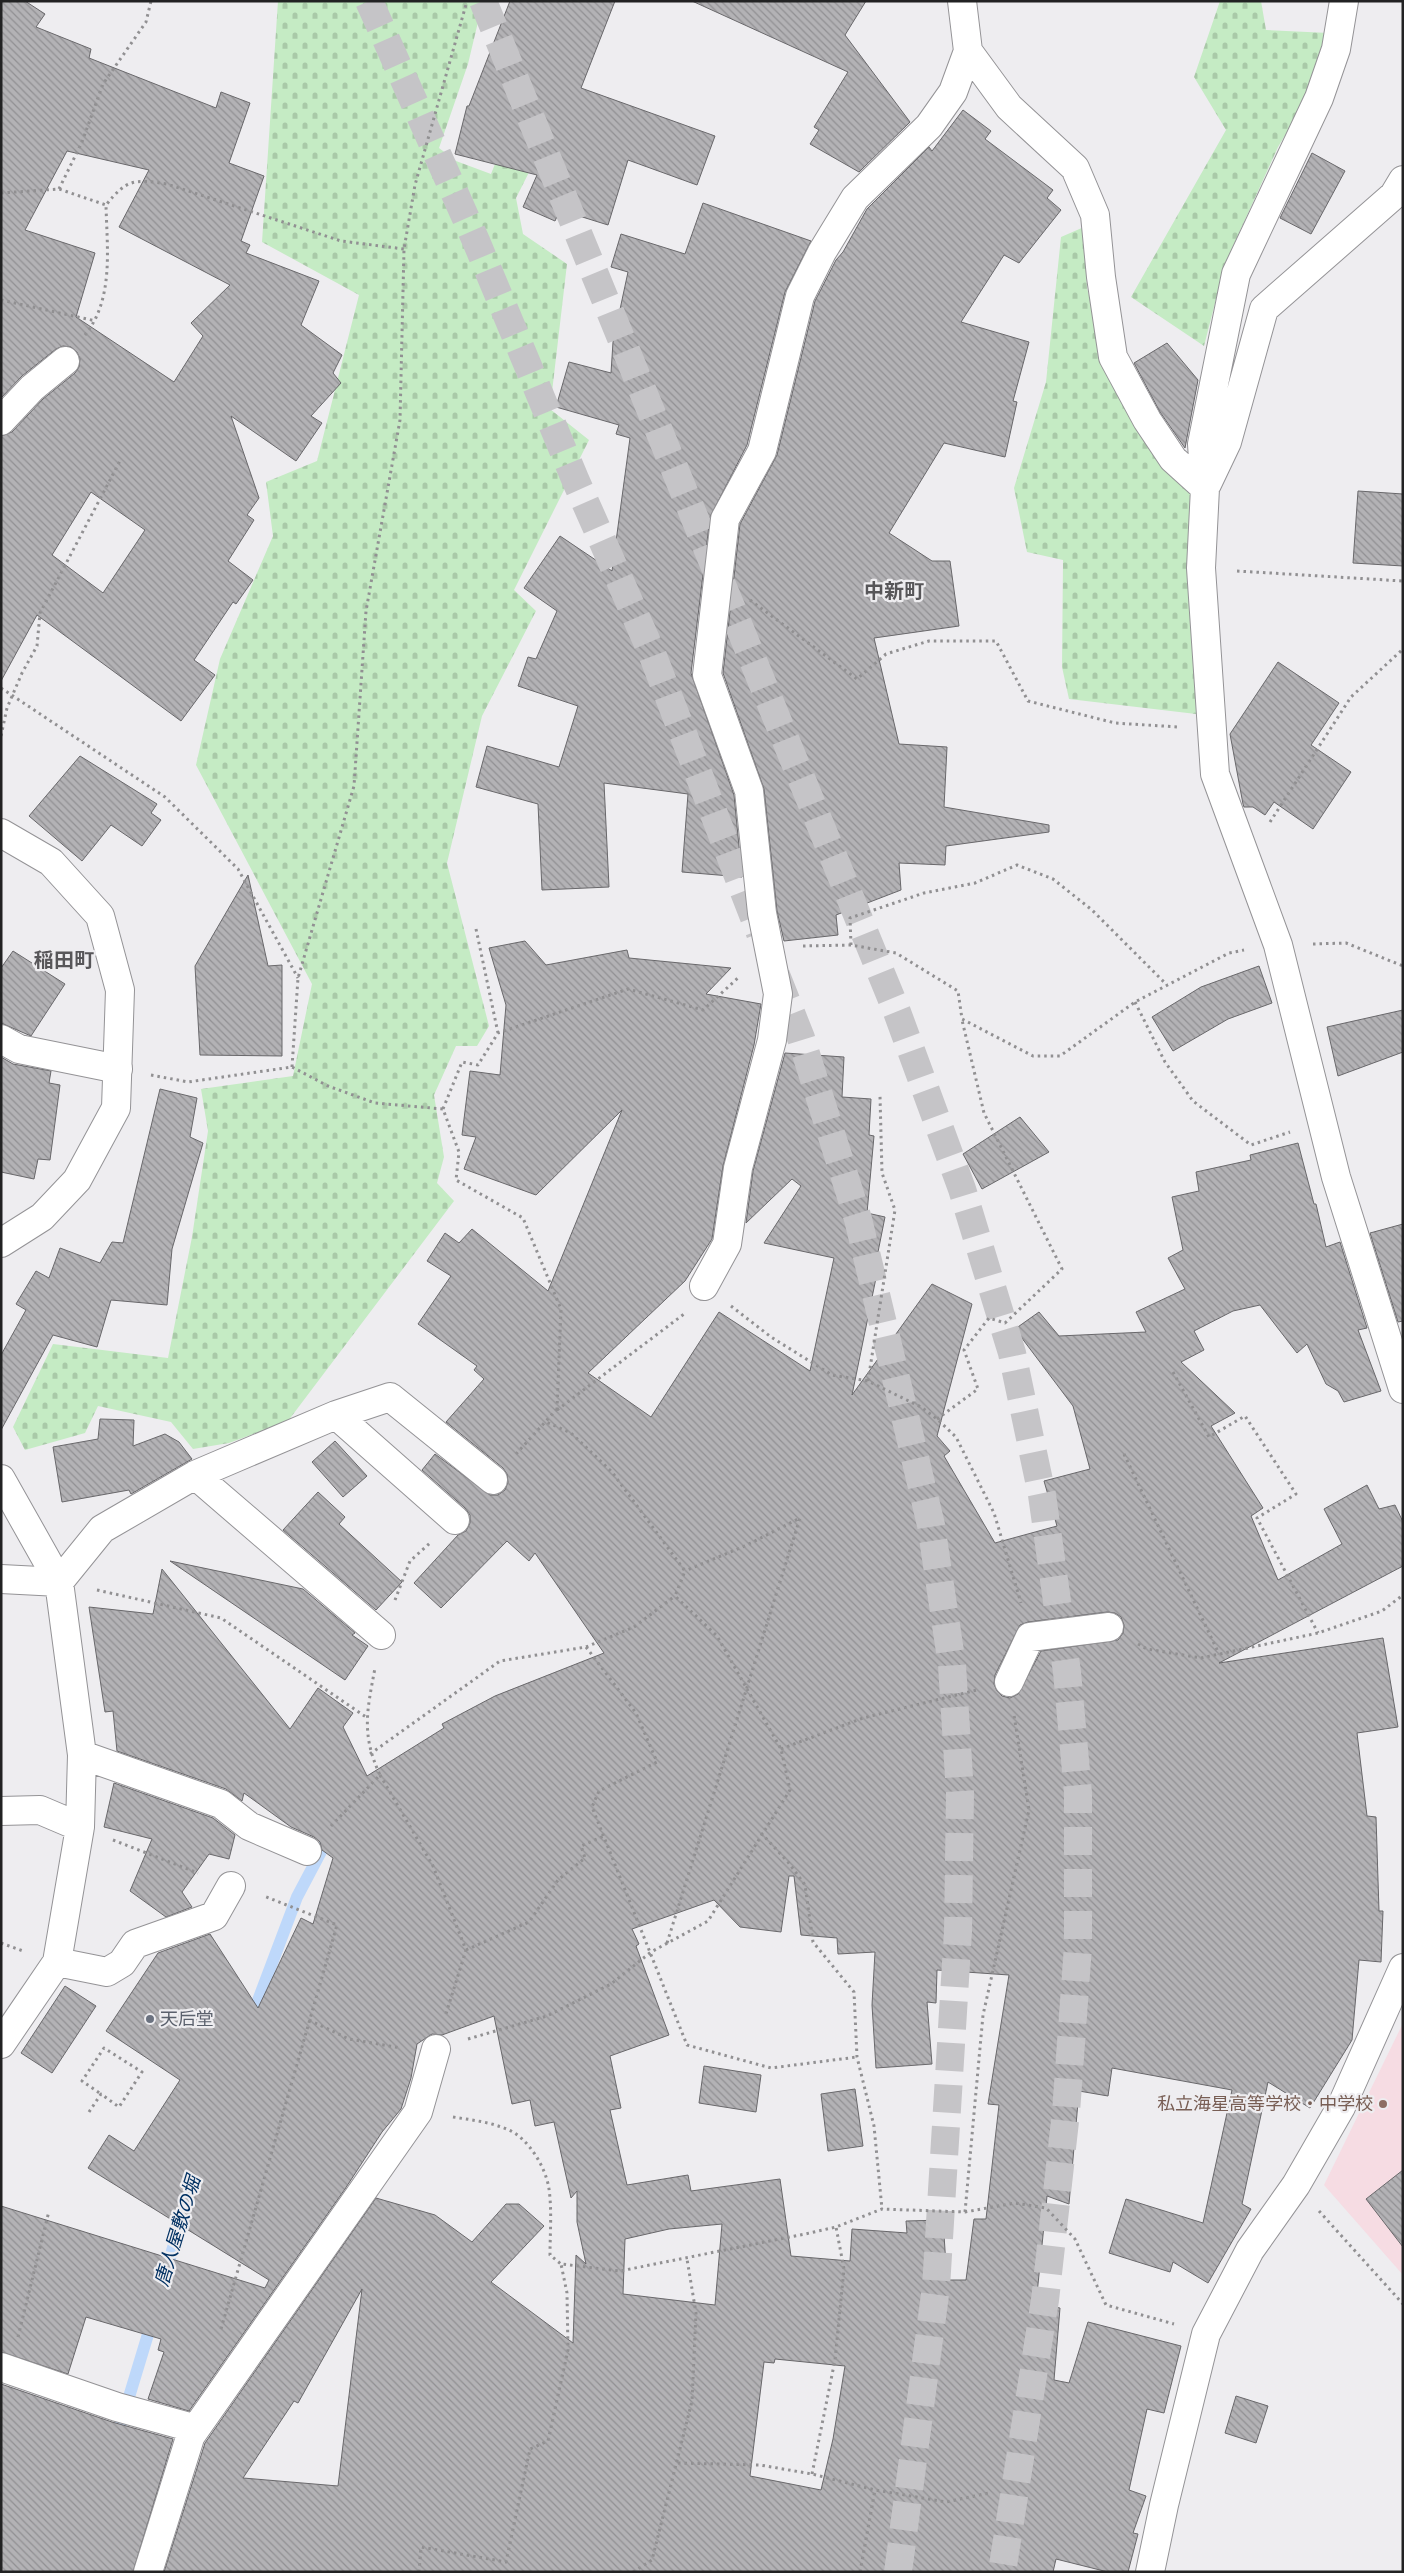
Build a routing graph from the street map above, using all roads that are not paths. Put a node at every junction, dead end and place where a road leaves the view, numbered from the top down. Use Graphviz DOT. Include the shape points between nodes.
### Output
graph roads {
  1 [pos="962,1"];
  2 [pos="1344,1"];
  3 [pos="968,51"];
  4 [pos="1403,180"];
  5 [pos="64,361"];
  6 [pos="1,421"];
  7 [pos="1206,488"];
  8 [pos="3,840"];
  9 [pos="1,1039"];
  10 [pos="118,1069"];
  11 [pos="1,1243"];
  12 [pos="704,1286"];
  13 [pos="1403,1389"];
  14 [pos="336,1415"];
  15 [pos="195,1475"];
  16 [pos="1,1479"];
  17 [pos="493,1480"];
  18 [pos="455,1520"];
  19 [pos="1,1578"];
  20 [pos="59,1582"];
  21 [pos="1109,1627"];
  22 [pos="382,1635"];
  23 [pos="1009,1682"];
  24 [pos="82,1755"];
  25 [pos="1,1811"];
  26 [pos="80,1827"];
  27 [pos="307,1851"];
  28 [pos="231,1886"];
  29 [pos="57,1962"];
  30 [pos="1403,1968"];
  31 [pos="1,2044"];
  32 [pos="436,2049"];
  33 [pos="5,2368"];
  34 [pos="192,2434"];
  35 [pos="148,2572"];
  36 [pos="1150,2572"];
  1 -- 3 [label="street"];
  2 -- 7 [label="street" via="1336,49 1319,98 1236,274 1202,444"];
  3 -- 7 [label="street" via="1009,107 1075,168 1095,215 1113,356 1147,420 1173,459"];
  3 -- 12 [label="street" via="952,92 929,126 855,198 822,252 800,296 762,451 726,519 707,675 749,791 762,913 778,994 772,1040 738,1168 726,1244"];
  4 -- 7 [label="street" via="1394,195 1264,310 1227,442"];
  5 -- 6 [label="street" via="32,388"];
  7 -- 13 [label="street" via="1201,568 1215,774 1278,945 1336,1177"];
  8 -- 10 [label="street" via="51,862 100,916 120,990"];
  9 -- 10 [label="street" via="19,1049"];
  10 -- 11 [label="street" via="116,1108 77,1180 42,1217"];
  14 -- 15 [label="street"];
  14 -- 17 [label="street" via="390,1397"];
  14 -- 18 [label="street"];
  15 -- 20 [label="street" via="102,1529"];
  15 -- 22 [label="street"];
  16 -- 20 [label="street"];
  19 -- 20 [label="street"];
  20 -- 24 [label="street"];
  21 -- 23 [label="street" via="1030,1637"];
  24 -- 26 [label="street"];
  24 -- 27 [label="street" via="221,1804 249,1826"];
  25 -- 26 [label="street" via="40,1810"];
  26 -- 29 [label="street"];
  28 -- 29 [label="street" via="214,1916 135,1944 122,1963 107,1972"];
  29 -- 31 [label="street"];
  30 -- 36 [label="street" via="1342,2107 1296,2184 1250,2250 1206,2334"];
  32 -- 34 [label="street" via="418,2112"];
  33 -- 34 [label="street" via="126,2410 193,2428"];
  34 -- 35 [label="street"];
}
